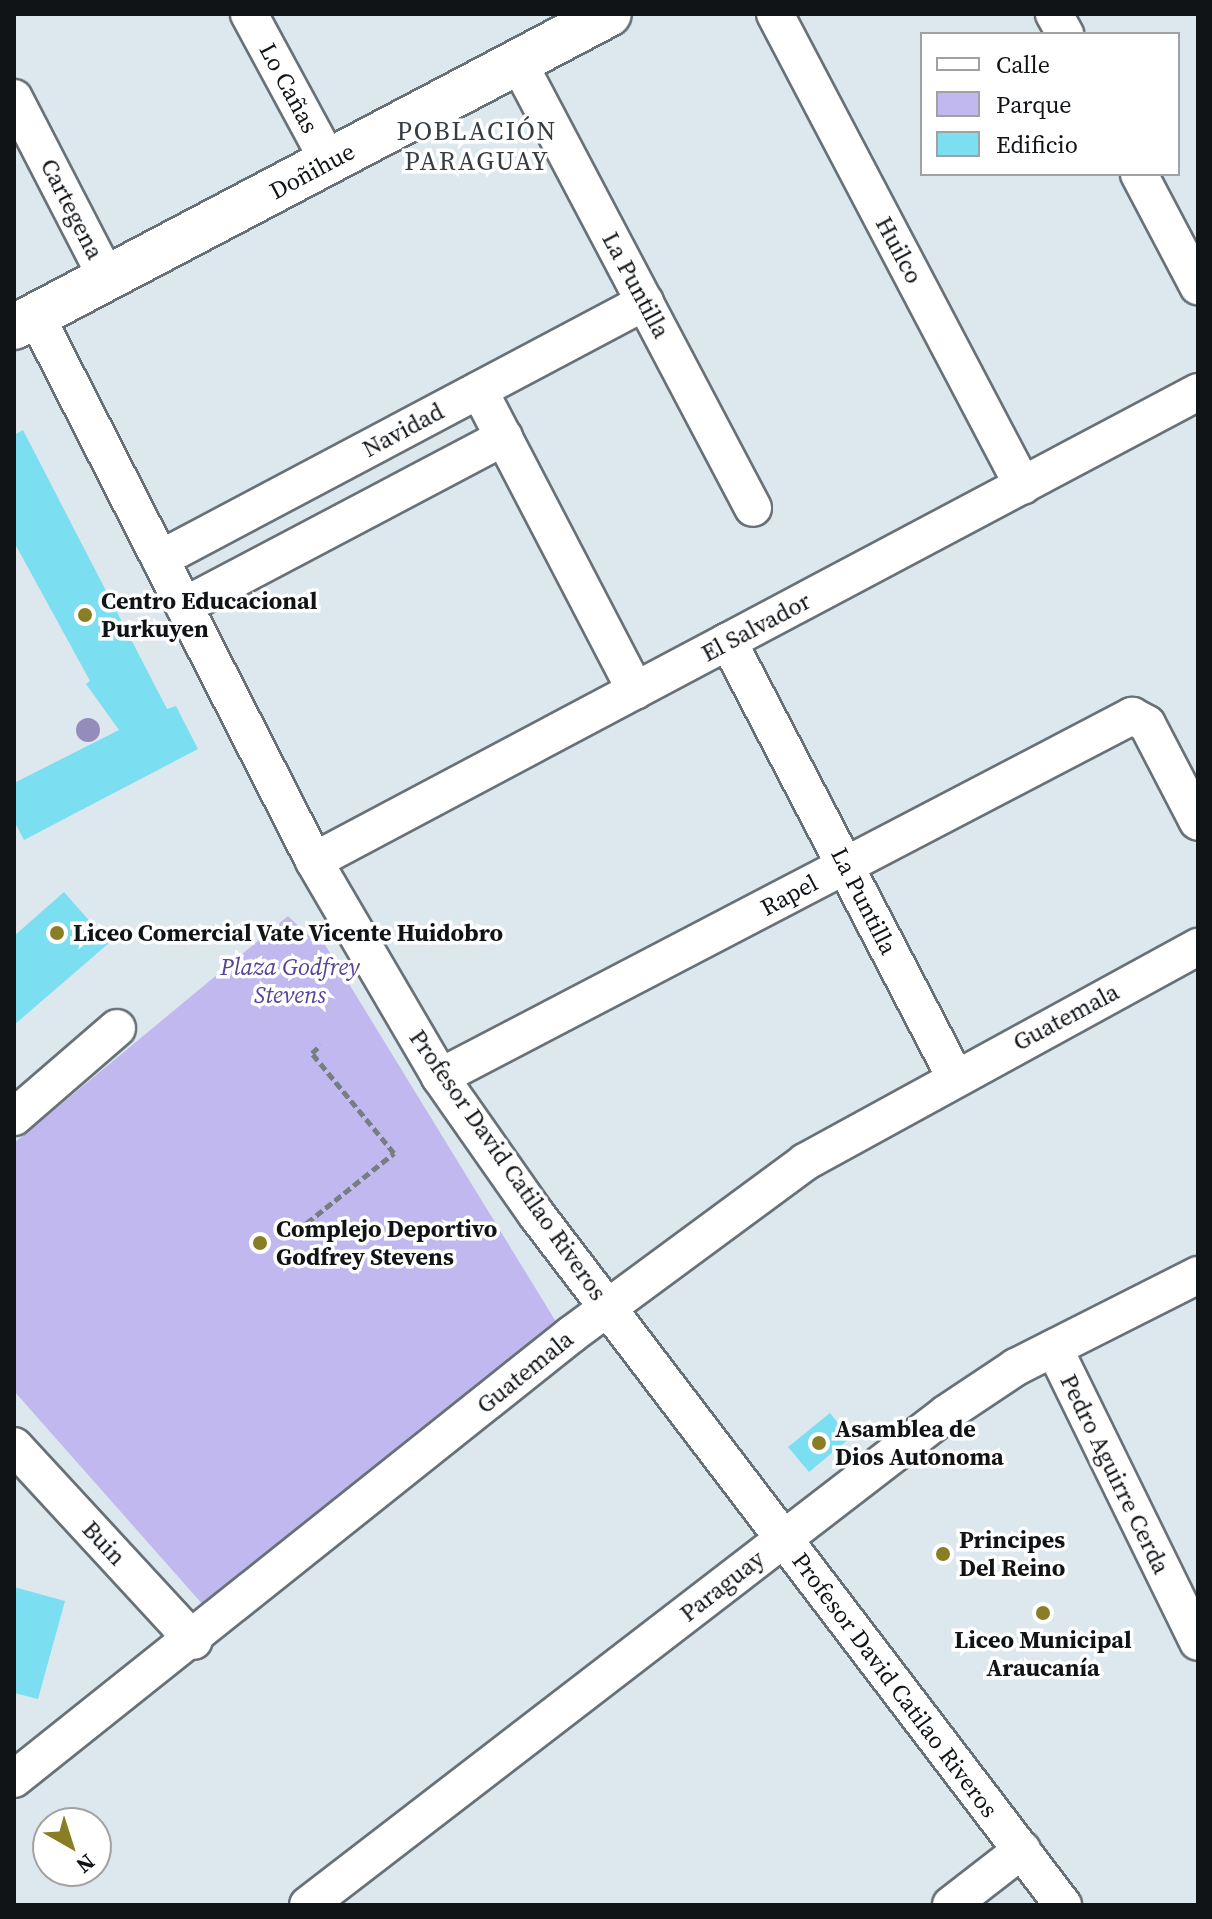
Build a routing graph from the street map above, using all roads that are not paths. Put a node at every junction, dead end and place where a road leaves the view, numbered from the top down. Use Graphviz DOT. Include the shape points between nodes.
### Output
graph roads {
  1 [pos="249,14"];
  2 [pos="609,14"];
  3 [pos="775,14"];
  4 [pos="1054,14"];
  5 [pos="1064,32"];
  6 [pos="518,62"];
  7 [pos="14,98"];
  8 [pos="329,162"];
  9 [pos="1140,176"];
  10 [pos="107,278"];
  11 [pos="1198,286"];
  12 [pos="645,302"];
  13 [pos="25,322"];
  14 [pos="479,390"];
  15 [pos="1198,392"];
  16 [pos="504,437"];
  17 [pos="1023,486"];
  18 [pos="753,508"];
  19 [pos="160,559"];
  20 [pos="184,606"];
  21 [pos="728,641"];
  22 [pos="636,691"];
  23 [pos="1198,822"];
  24 [pos="314,861"];
  25 [pos="845,866"];
  26 [pos="1198,947"];
  27 [pos="117,1028"];
  28 [pos="954,1076"];
  29 [pos="440,1077"];
  30 [pos="14,1117"];
  31 [pos="1198,1275"];
  32 [pos="607,1307"];
  33 [pos="1054,1348"];
  34 [pos="14,1446"];
  35 [pos="783,1539"];
  36 [pos="194,1641"];
  37 [pos="1198,1642"];
  38 [pos="14,1779"];
  39 [pos="1022,1850"];
  40 [pos="308,1905"];
  41 [pos="951,1905"];
  42 [pos="1063,1905"];
  1 -- 8 [label="street, Lo Cañas"];
  2 -- 6 [label="street, Doñihue"];
  3 -- 17 [label="street, Huilco"];
  4 -- 5 [label="street"];
  6 -- 8 [label="street, Doñihue"];
  6 -- 12 [label="street, La Puntilla"];
  7 -- 10 [label="street, Cartegena"];
  8 -- 10 [label="street, Doñihue"];
  9 -- 11 [label="street"];
  10 -- 13 [label="street, Doñihue"];
  12 -- 14 [label="street, Navidad"];
  12 -- 18 [label="street, La Puntilla"];
  13 -- 19 [label="street, Profesor David Catilao Riveros"];
  14 -- 16 [label="street"];
  14 -- 19 [label="street, Navidad"];
  15 -- 17 [label="street, El Salvador"];
  16 -- 20 [label="street"];
  16 -- 22 [label="street"];
  17 -- 21 [label="street, El Salvador"];
  19 -- 20 [label="street, Profesor David Catilao Riveros"];
  20 -- 24 [label="street, Profesor David Catilao Riveros"];
  21 -- 22 [label="street, El Salvador"];
  21 -- 25 [label="street, La Puntilla"];
  22 -- 24 [label="street, El Salvador"];
  23 -- 25 [label="street, Rapel" via="1138,717"];
  24 -- 29 [label="street, Profesor David Catilao Riveros"];
  25 -- 28 [label="street, La Puntilla"];
  25 -- 29 [label="street, Rapel"];
  26 -- 28 [label="street, Guatemala"];
  27 -- 30 [label="street"];
  28 -- 32 [label="street, Guatemala" via="805,1162"];
  29 -- 32 [label="street, Profesor David Catilao Riveros"];
  31 -- 33 [label="street, Paraguay"];
  32 -- 35 [label="street, Profesor David Catilao Riveros"];
  32 -- 36 [label="street, Guatemala"];
  33 -- 35 [label="street, Paraguay" via="947,1413"];
  33 -- 37 [label="street, Pedro Aguirre Cerda"];
  34 -- 36 [label="street, Buin"];
  35 -- 39 [label="street, Profesor David Catilao Riveros"];
  35 -- 40 [label="street, Paraguay"];
  36 -- 38 [label="street, Guatemala"];
  39 -- 41 [label="street"];
  39 -- 42 [label="street, Profesor David Catilao Riveros"];
}
